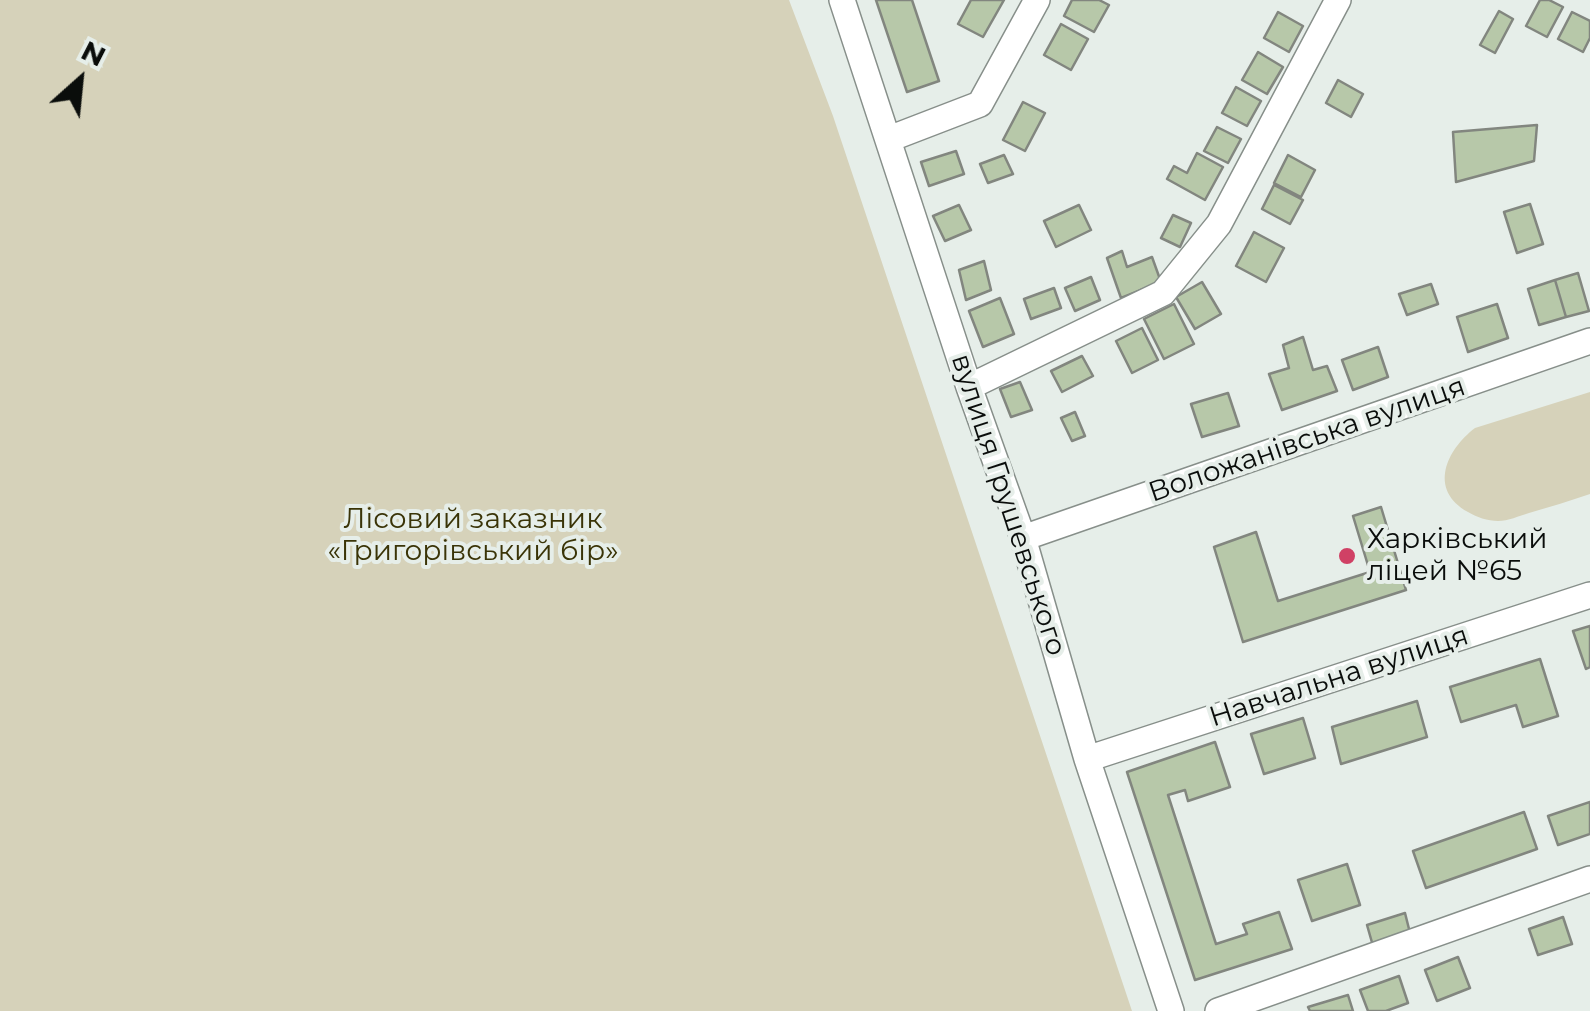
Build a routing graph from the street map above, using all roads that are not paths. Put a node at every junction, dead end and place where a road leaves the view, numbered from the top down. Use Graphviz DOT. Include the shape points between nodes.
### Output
graph roads {
  1 [pos="842,0"];
  2 [pos="1037,0"];
  3 [pos="1338,0"];
  4 [pos="889,139"];
  5 [pos="1590,342"];
  6 [pos="970,387"];
  7 [pos="1023,538"];
  8 [pos="1590,595"];
  9 [pos="1087,758"];
  10 [pos="1590,879"];
  11 [pos="1171,1011"];
  12 [pos="1218,1011"];
  1 -- 4 [label="street, вулиця Грушевського"];
  2 -- 4 [label="street" via="980,104"];
  3 -- 6 [label="street" via="1219,224 1163,293"];
  4 -- 6 [label="street, вулиця Грушевського"];
  5 -- 7 [label="street, Воложанівська вулиця"];
  6 -- 7 [label="street, вулиця Грушевського"];
  7 -- 9 [label="street, вулиця Грушевського"];
  8 -- 9 [label="street, Навчальна вулиця"];
  9 -- 11 [label="street, вулиця Грушевського"];
  10 -- 12 [label="street"];
}
